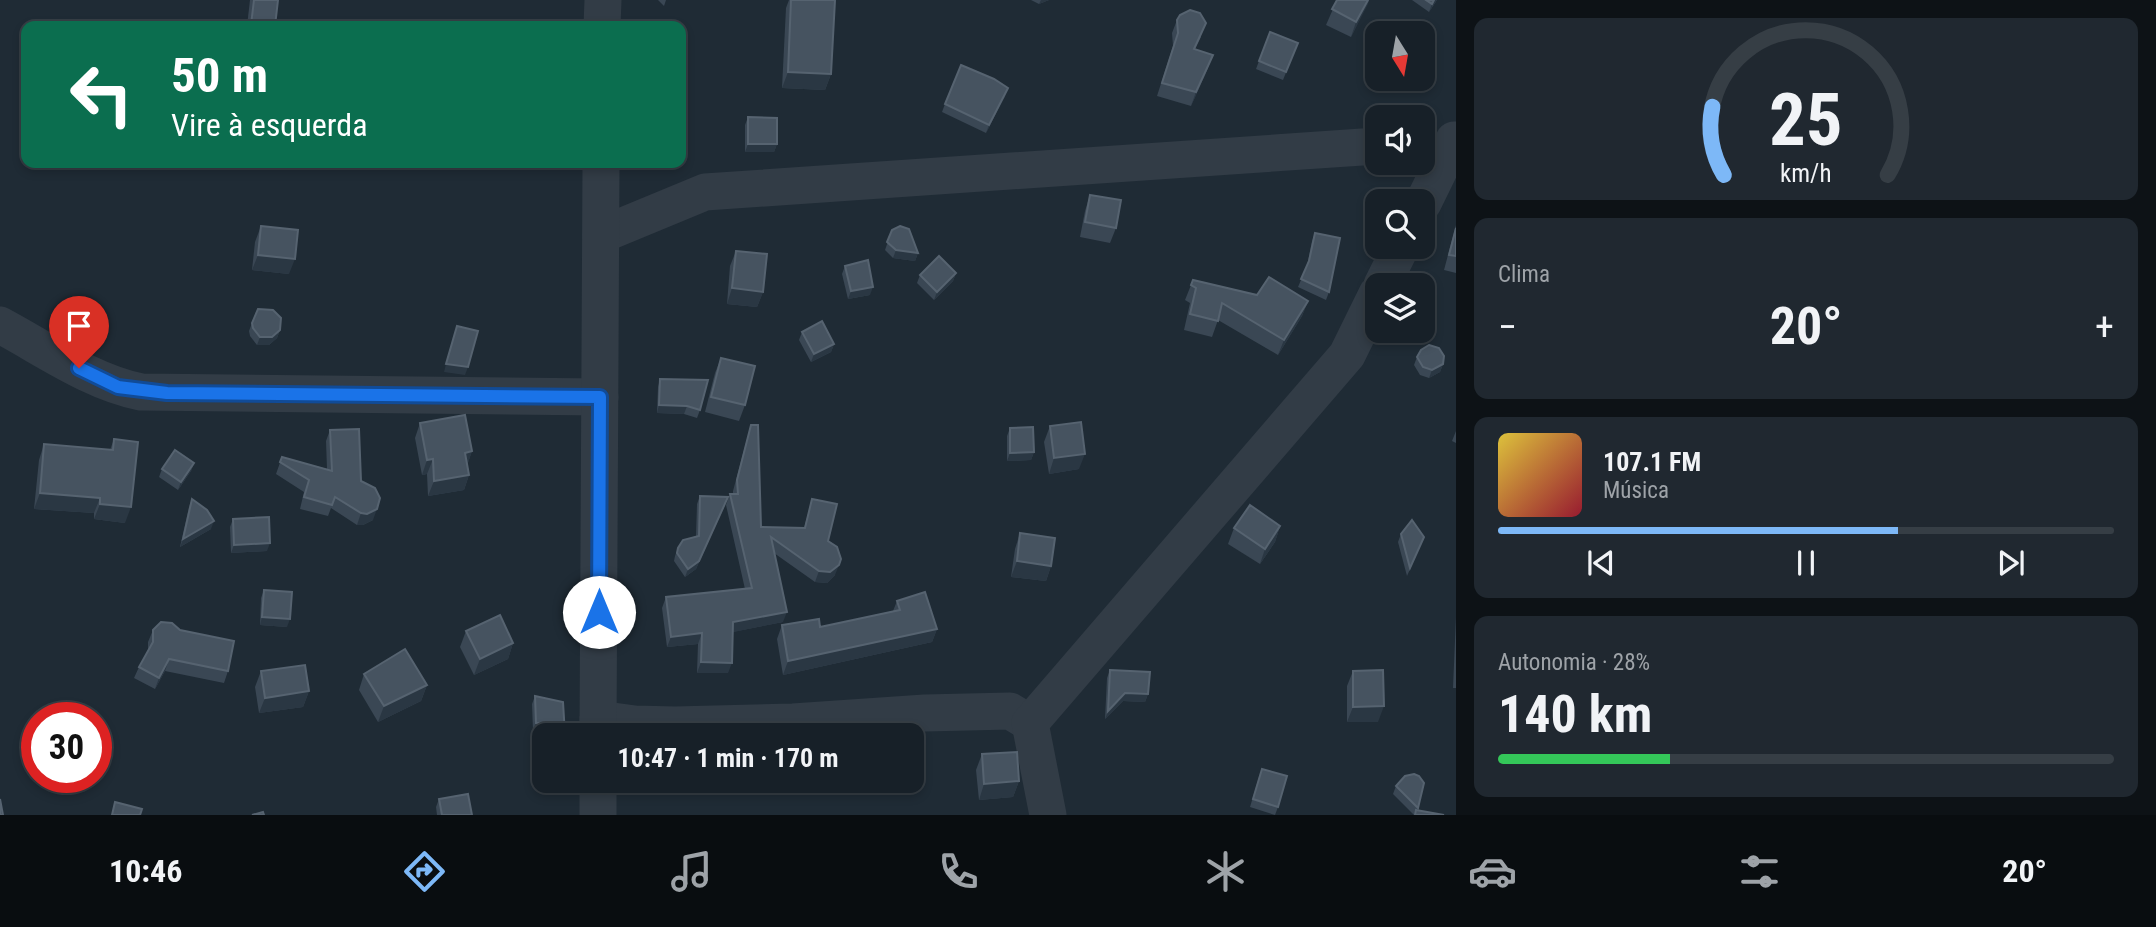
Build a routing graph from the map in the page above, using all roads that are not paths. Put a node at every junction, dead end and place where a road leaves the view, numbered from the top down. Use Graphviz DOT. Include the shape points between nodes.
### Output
graph roads {
  1 [pos="603,0"];
  2 [pos="602,21"];
  3 [pos="1444,141"];
  4 [pos="1365,147"];
  5 [pos="601,168"];
  6 [pos="1428,189"];
  7 [pos="601,235"];
  8 [pos="1365,318"];
  9 [pos="0,325"];
  10 [pos="600,397"];
  11 [pos="598,723"];
  12 [pos="722,723"];
  13 [pos="1030,723"];
  14 [pos="598,793"];
  15 [pos="598,815"];
  16 [pos="1048,815"];
  1 -- 2 [label="street"];
  3 -- 6 [label="street"];
  4 -- 7 [label="street" via="705,192"];
  5 -- 7 [label="street"];
  7 -- 10 [label="street"];
  8 -- 13 [label="street" via="1347,355"];
  9 -- 10 [label="street" via="99,378 141,392"];
  10 -- 11 [label="street"];
  12 -- 13 [label="street" via="1010,711"];
  13 -- 16 [label="street"];
  14 -- 15 [label="street"];
}
